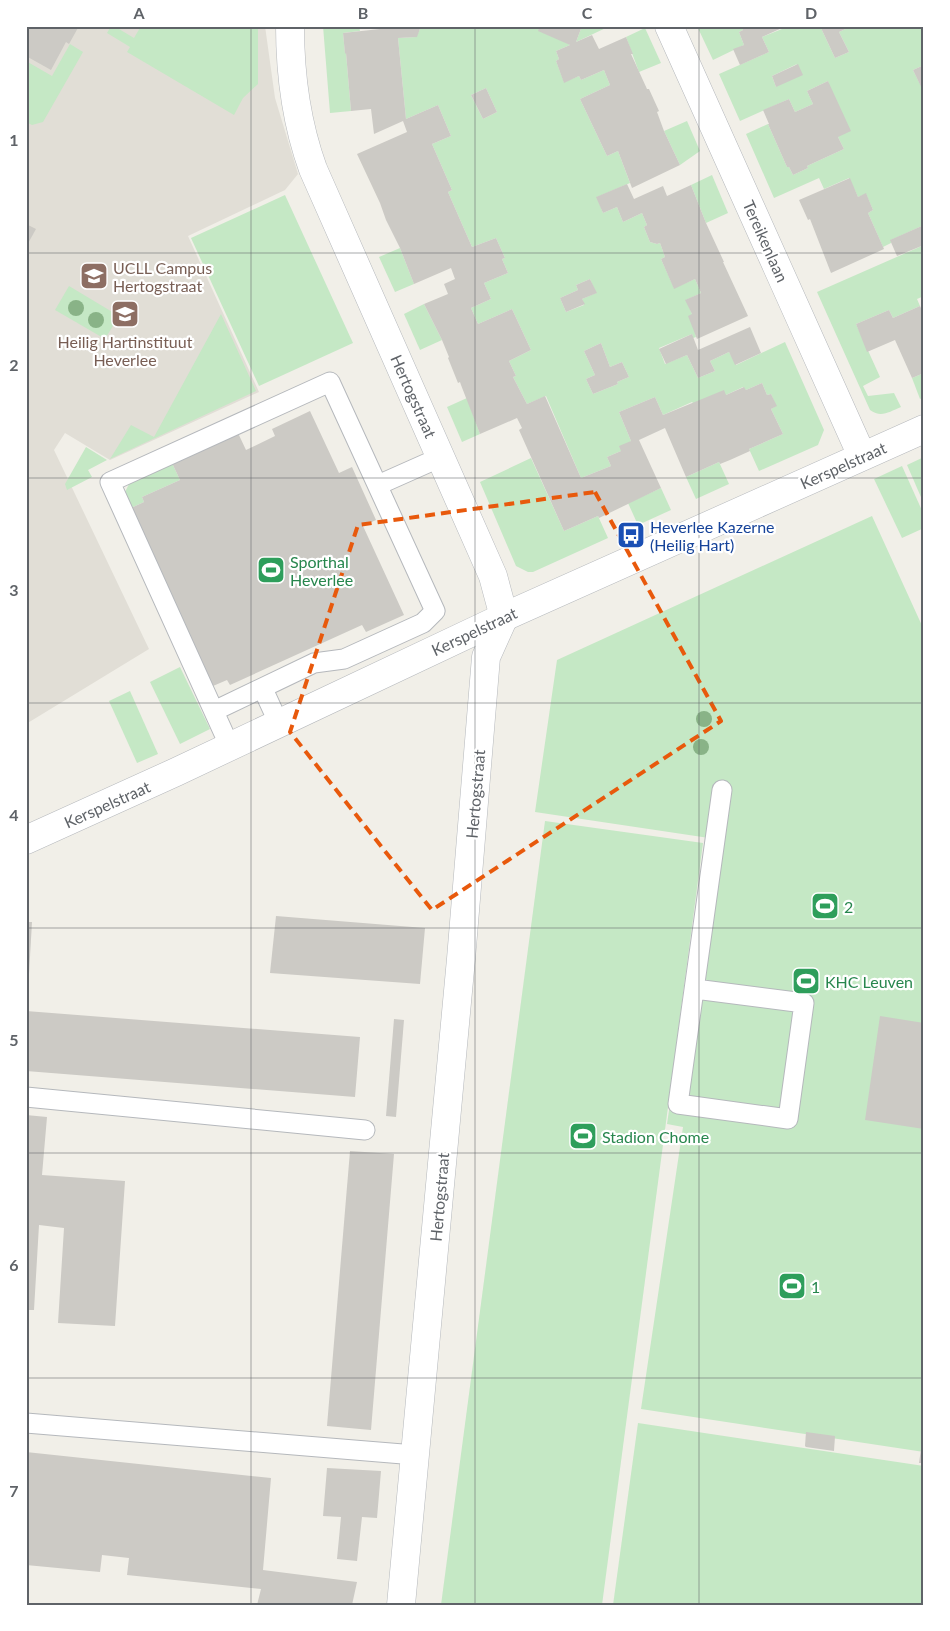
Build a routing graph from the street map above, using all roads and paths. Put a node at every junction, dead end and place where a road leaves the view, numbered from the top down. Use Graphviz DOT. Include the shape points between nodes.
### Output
graph roads {
  1 [pos="290,26"];
  2 [pos="669,26"];
  3 [pos="924,429"];
  4 [pos="862,456"];
  5 [pos="441,457"];
  6 [pos="378,485"];
  7 [pos="504,617"];
  8 [pos="263,689"];
  9 [pos="214,711"];
  10 [pos="279,724"];
  11 [pos="230,747"];
  12 [pos="722,790"];
  13 [pos="26,840"];
  14 [pos="695,988"];
  15 [pos="26,1097"];
  16 [pos="365,1130"];
  17 [pos="26,1423"];
  18 [pos="416,1455"];
  19 [pos="401,1605"];
  1 -- 5 [label="street, Hertogstraat" via="291,78 304,143 313,169"];
  2 -- 4 [label="street, Tereikenlaan"];
  3 -- 4 [label="street, Kerspelstraat"];
  4 -- 7 [label="street, Kerspelstraat"];
  5 -- 6 [label="lane"];
  5 -- 7 [label="street, Hertogstraat" via="494,576"];
  6 -- 8 [label="lane" via="435,611 423,623 344,659 314,663"];
  6 -- 9 [label="lane" via="330,382 110,482"];
  7 -- 10 [label="street, Kerspelstraat"];
  7 -- 18 [label="street, Hertogstraat" via="486,657"];
  8 -- 9 [label="lane"];
  8 -- 10 [label="lane"];
  9 -- 11 [label="lane"];
  10 -- 11 [label="street, Kerspelstraat"];
  11 -- 13 [label="street, Kerspelstraat"];
  12 -- 14 [label="lane"];
  14 -- 14 [label="lane" via="678,1104 788,1119 804,1003"];
  15 -- 16 [label="lane"];
  17 -- 18 [label="lane"];
  18 -- 19 [label="street, Hertogstraat"];
}
